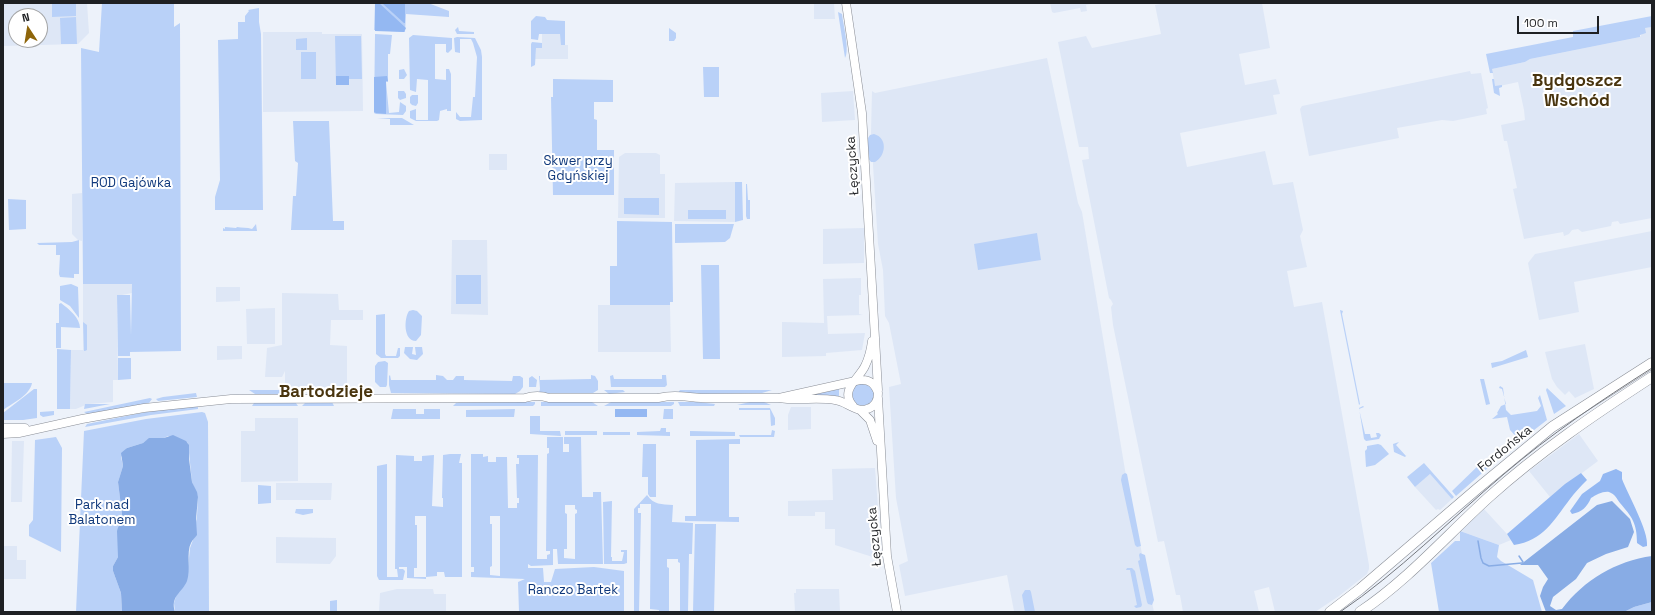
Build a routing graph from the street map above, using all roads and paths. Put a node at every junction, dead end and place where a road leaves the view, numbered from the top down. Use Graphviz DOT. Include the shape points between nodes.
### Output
graph roads {
  1 [pos="846,3"];
  2 [pos="874,329"];
  3 [pos="1652,363"];
  4 [pos="1652,377"];
  5 [pos="854,381"];
  6 [pos="878,395"];
  7 [pos="780,398"];
  8 [pos="856,408"];
  9 [pos="3,428"];
  10 [pos="42,428"];
  11 [pos="3,434"];
  12 [pos="882,460"];
  13 [pos="898,612"];
  14 [pos="1330,612"];
  15 [pos="1360,612"];
  1 -- 2 [label="street, Łęczycka" via="862,113"];
  2 -- 5 [label="street, Łęczycka" via="869,357"];
  2 -- 6 [label="street, Łęczycka"];
  3 -- 14 [label="main road, Fordońska" via="1552,427"];
  4 -- 15 [label="main road, Fordońska" via="1550,445 1490,496 1382,596"];
  5 -- 6 [label="street" via="870,381"];
  5 -- 7 [label="street"];
  5 -- 8 [label="street, Łęczycka" via="847,395"];
  6 -- 8 [label="street" via="875,404 870,408"];
  6 -- 12 [label="street, Łęczycka"];
  7 -- 8 [label="street" via="835,400"];
  7 -- 10 [label="street" via="549,398 542,401 525,398 231,399 144,408"];
  8 -- 12 [label="street, Łęczycka" via="866,415 872,424"];
  9 -- 10 [label="street"];
  10 -- 11 [label="street" via="19,434"];
  12 -- 13 [label="street, Łęczycka" via="887,556"];
}
